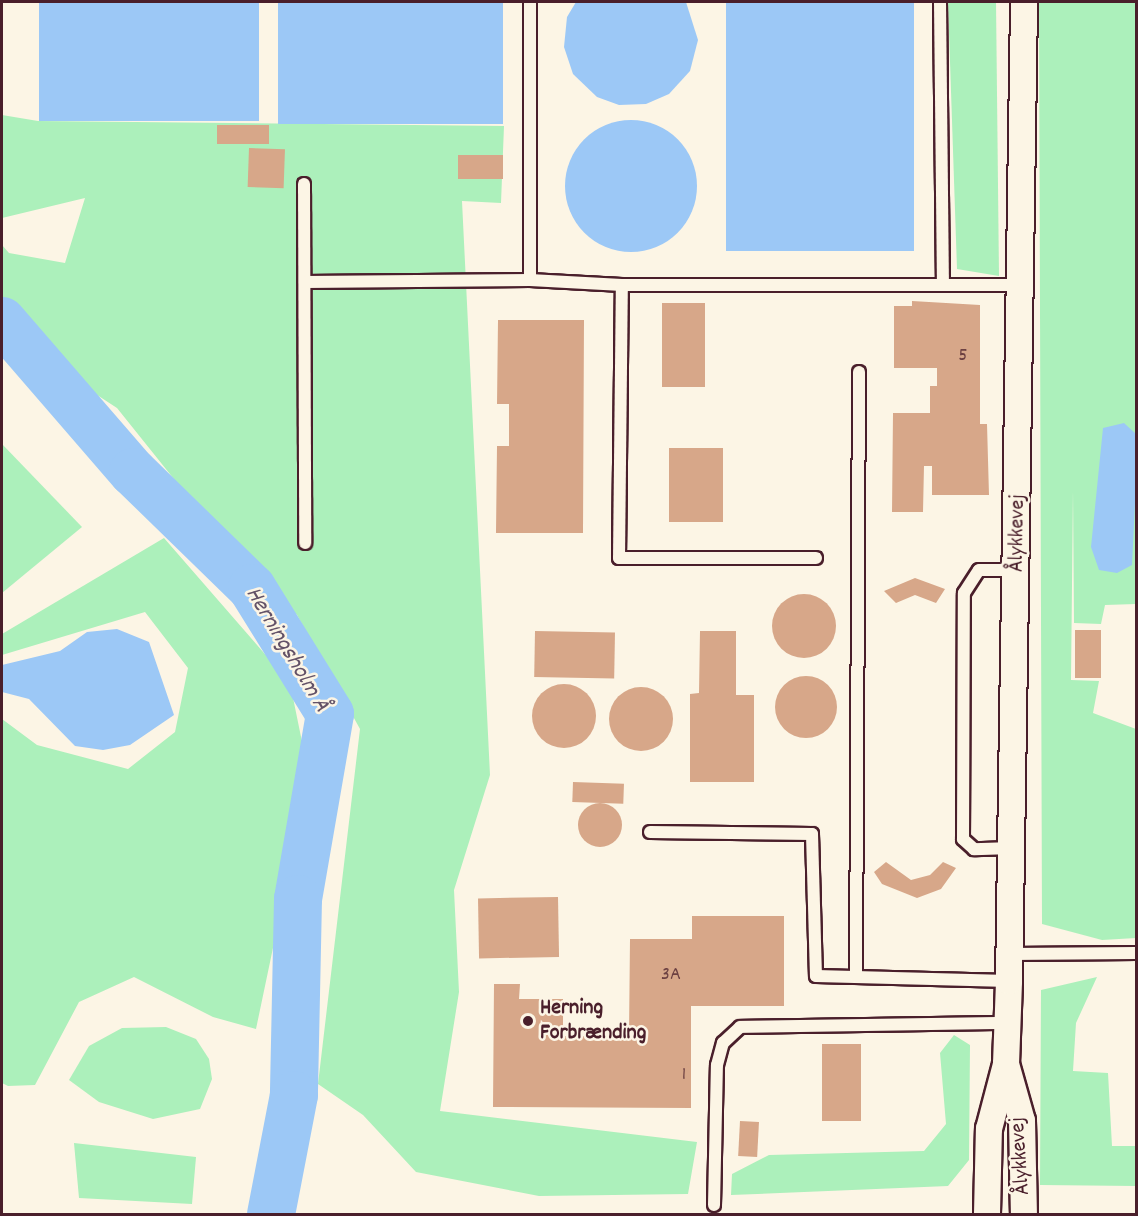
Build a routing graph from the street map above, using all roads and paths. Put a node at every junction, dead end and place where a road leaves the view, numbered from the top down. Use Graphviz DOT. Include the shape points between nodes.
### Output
graph roads {
  1 [pos="530,2"];
  2 [pos="940,2"];
  3 [pos="1024,2"];
  4 [pos="304,184"];
  5 [pos="530,280"];
  6 [pos="305,282"];
  7 [pos="622,285"];
  8 [pos="943,285"];
  9 [pos="1023,285"];
  10 [pos="859,372"];
  11 [pos="305,543"];
  12 [pos="816,558"];
  13 [pos="1017,570"];
  14 [pos="650,832"];
  15 [pos="1012,848"];
  16 [pos="1137,953"];
  17 [pos="1010,954"];
  18 [pos="856,977"];
  19 [pos="1009,981"];
  20 [pos="1007,1023"];
  21 [pos="1006,1064"];
  22 [pos="714,1205"];
  23 [pos="987,1215"];
  24 [pos="1024,1215"];
  1 -- 5 [label="lane"];
  2 -- 8 [label="lane"];
  3 -- 9 [label="street, Ålykkevej"];
  4 -- 6 [label="lane"];
  5 -- 6 [label="lane"];
  5 -- 7 [label="lane"];
  6 -- 11 [label="lane"];
  7 -- 8 [label="lane"];
  7 -- 12 [label="lane" via="619,558"];
  8 -- 9 [label="lane"];
  9 -- 13 [label="street, Ålykkevej"];
  10 -- 18 [label="lane"];
  13 -- 15 [label="street, Ålykkevej"];
  13 -- 15 [label="lane" via="979,570 964,593 963,839 974,849"];
  14 -- 18 [label="lane" via="812,834 816,976"];
  15 -- 17 [label="street, Ålykkevej"];
  16 -- 17 [label="lane"];
  17 -- 19 [label="street, Ålykkevej"];
  18 -- 19 [label="lane"];
  19 -- 20 [label="street, Ålykkevej"];
  20 -- 21 [label="street, Ålykkevej"];
  20 -- 22 [label="lane" via="740,1027 723,1043 717,1065"];
  21 -- 23 [label="street, Ålykkevej" via="989,1129"];
  21 -- 24 [label="street, Ålykkevej" via="1022,1122"];
}
